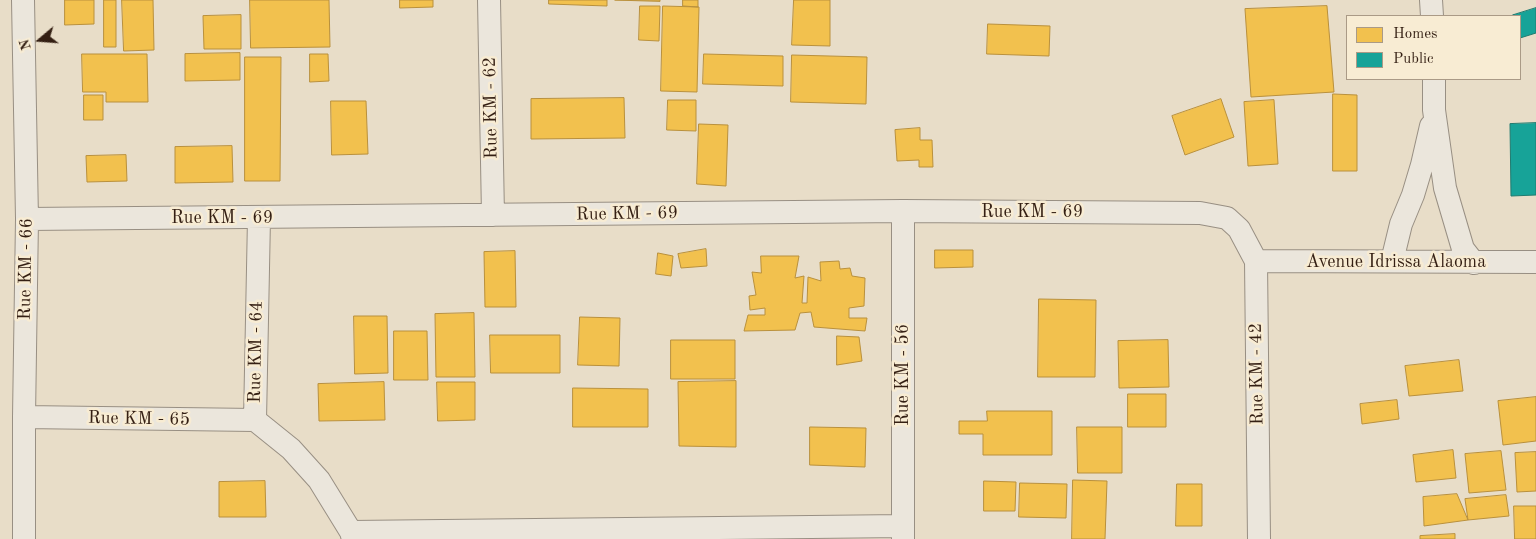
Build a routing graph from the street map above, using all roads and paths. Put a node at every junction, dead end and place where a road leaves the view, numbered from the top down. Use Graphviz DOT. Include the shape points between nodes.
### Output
graph roads {
  1 [pos="23,0"];
  2 [pos="489,0"];
  3 [pos="1431,0"];
  4 [pos="1432,15"];
  5 [pos="1434,80"];
  6 [pos="1434,110"];
  7 [pos="903,211"];
  8 [pos="493,215"];
  9 [pos="259,218"];
  10 [pos="1227,218"];
  11 [pos="27,220"];
  12 [pos="1256,262"];
  13 [pos="1392,262"];
  14 [pos="1536,262"];
  15 [pos="1474,263"];
  16 [pos="24,417"];
  17 [pos="255,420"];
  18 [pos="903,532"];
  19 [pos="352,535"];
  20 [pos="24,539"];
  21 [pos="1259,539"];
  1 -- 11 [label="street, Rue KM - 66"];
  2 -- 8 [label="street, Rue KM - 62"];
  3 -- 4 [label="street"];
  5 -- 6 [label="street"];
  6 -- 13 [label="street" via="1422,165 1401,224"];
  6 -- 15 [label="street" via="1445,188 1463,249"];
  7 -- 8 [label="street, Rue KM - 69"];
  7 -- 10 [label="street, Rue KM - 69" via="1200,212"];
  7 -- 18 [label="street, Rue KM - 56"];
  8 -- 9 [label="street, Rue KM - 69"];
  9 -- 11 [label="street, Rue KM - 69"];
  9 -- 17 [label="street, Rue KM - 64"];
  10 -- 12 [label="street, Rue KM - 42" via="1239,229"];
  11 -- 16 [label="street, Rue KM - 66"];
  12 -- 13 [label="street, Avenue Idrissa Alaoma"];
  12 -- 21 [label="street, Rue KM - 42"];
  13 -- 15 [label="street, Avenue Idrissa Alaoma"];
  14 -- 15 [label="street, Avenue Idrissa Alaoma"];
  16 -- 17 [label="street, Rue KM - 65"];
  16 -- 20 [label="street, Rue KM - 66"];
  17 -- 19 [label="street, Rue KM - 64" via="291,449 319,480"];
  18 -- 19 [label="street"];
}
